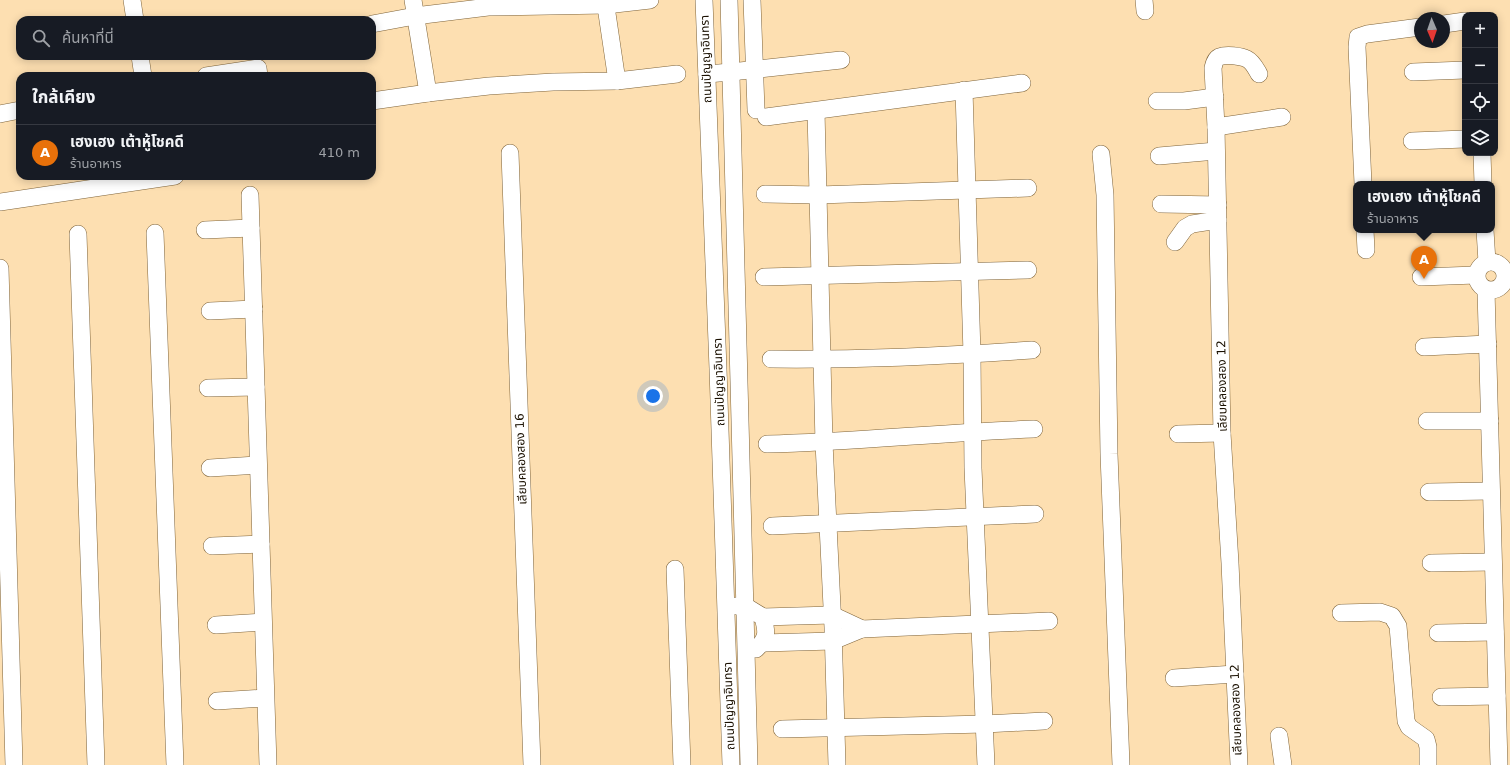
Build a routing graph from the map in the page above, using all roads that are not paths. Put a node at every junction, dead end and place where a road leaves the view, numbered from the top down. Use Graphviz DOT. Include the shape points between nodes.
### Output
graph roads {
  1 [pos="132,0"];
  2 [pos="650,0"];
  3 [pos="704,0"];
  4 [pos="729,0"];
  5 [pos="752,0"];
  6 [pos="605,3"];
  7 [pos="414,8"];
  8 [pos="134,16"];
  9 [pos="1462,21"];
  10 [pos="376,22"];
  11 [pos="1450,23"];
  12 [pos="1414,28"];
  13 [pos="141,60"];
  14 [pos="841,60"];
  15 [pos="754,70"];
  16 [pos="1462,70"];
  17 [pos="142,72"];
  18 [pos="232,72"];
  19 [pos="258,72"];
  20 [pos="731,72"];
  21 [pos="1413,72"];
  22 [pos="677,74"];
  23 [pos="706,74"];
  24 [pos="1259,74"];
  25 [pos="617,81"];
  26 [pos="1022,83"];
  27 [pos="964,90"];
  28 [pos="428,93"];
  29 [pos="1215,98"];
  30 [pos="376,101"];
  31 [pos="1157,101"];
  32 [pos="16,111"];
  33 [pos="816,111"];
  34 [pos="0,114"];
  35 [pos="1282,117"];
  36 [pos="1216,127"];
  37 [pos="1462,139"];
  38 [pos="1412,141"];
  39 [pos="1216,151"];
  40 [pos="510,154"];
  41 [pos="1101,154"];
  42 [pos="1159,156"];
  43 [pos="1482,156"];
  44 [pos="147,180"];
  45 [pos="1363,181"];
  46 [pos="1483,181"];
  47 [pos="1028,188"];
  48 [pos="967,190"];
  49 [pos="250,194"];
  50 [pos="765,194"];
  51 [pos="819,194"];
  52 [pos="0,202"];
  53 [pos="1162,204"];
  54 [pos="1218,213"];
  55 [pos="251,228"];
  56 [pos="205,230"];
  57 [pos="155,233"];
  58 [pos="1365,233"];
  59 [pos="1485,233"];
  60 [pos="78,234"];
  61 [pos="1176,242"];
  62 [pos="1366,250"];
  63 [pos="0,268"];
  64 [pos="1481,268"];
  65 [pos="1028,270"];
  66 [pos="969,271"];
  67 [pos="821,275"];
  68 [pos="764,277"];
  69 [pos="1421,277"];
  70 [pos="1486,290"];
  71 [pos="254,309"];
  72 [pos="210,311"];
  73 [pos="1488,344"];
  74 [pos="1424,347"];
  75 [pos="1032,350"];
  76 [pos="972,354"];
  77 [pos="771,360"];
  78 [pos="823,360"];
  79 [pos="256,387"];
  80 [pos="208,388"];
  81 [pos="1490,421"];
  82 [pos="1427,422"];
  83 [pos="1034,429"];
  84 [pos="972,431"];
  85 [pos="1222,433"];
  86 [pos="1178,434"];
  87 [pos="824,443"];
  88 [pos="767,444"];
  89 [pos="258,465"];
  90 [pos="210,468"];
  91 [pos="1491,491"];
  92 [pos="1429,492"];
  93 [pos="1035,514"];
  94 [pos="975,518"];
  95 [pos="828,524"];
  96 [pos="772,526"];
  97 [pos="261,544"];
  98 [pos="212,546"];
  99 [pos="1494,562"];
  100 [pos="1431,563"];
  101 [pos="675,569"];
  102 [pos="726,606"];
  103 [pos="745,606"];
  104 [pos="1341,613"];
  105 [pos="832,615"];
  106 [pos="763,618"];
  107 [pos="1049,621"];
  108 [pos="263,622"];
  109 [pos="980,623"];
  110 [pos="216,624"];
  111 [pos="862,629"];
  112 [pos="1495,632"];
  113 [pos="1438,633"];
  114 [pos="833,641"];
  115 [pos="763,643"];
  116 [pos="746,656"];
  117 [pos="728,657"];
  118 [pos="1235,674"];
  119 [pos="1174,678"];
  120 [pos="1497,696"];
  121 [pos="1441,697"];
  122 [pos="266,698"];
  123 [pos="217,701"];
  124 [pos="1044,720"];
  125 [pos="985,724"];
  126 [pos="836,728"];
  127 [pos="782,729"];
  128 [pos="1279,736"];
  129 [pos="14,765"];
  130 [pos="96,765"];
  131 [pos="175,765"];
  132 [pos="268,765"];
  133 [pos="532,765"];
  134 [pos="682,765"];
  135 [pos="731,765"];
  136 [pos="749,765"];
  137 [pos="837,765"];
  138 [pos="986,765"];
  139 [pos="1121,765"];
  140 [pos="1238,765"];
  141 [pos="1283,765"];
  142 [pos="1428,765"];
  143 [pos="1499,765"];
  1 -- 8 [label="street"];
  2 -- 6 [label="street"];
  3 -- 23 [label="street, ถนนปัญญาอินทรา"];
  4 -- 20 [label="street, ถนนปัญญาอินทรา"];
  5 -- 15 [label="street"];
  6 -- 7 [label="street"];
  6 -- 25 [label="street"];
  7 -- 10 [label="street"];
  7 -- 28 [label="street"];
  9 -- 11 [label="street"];
  12 -- 45 [label="street" via="1358,37"];
  13 -- 17 [label="street"];
  14 -- 15 [label="street"];
  15 -- 20 [label="street"];
  15 -- 33 [label="street" via="761,114"];
  16 -- 21 [label="street"];
  18 -- 19 [label="street" via="258,68"];
  20 -- 23 [label="street"];
  20 -- 103 [label="street, ถนนปัญญาอินทรา"];
  22 -- 25 [label="street"];
  23 -- 102 [label="street, ถนนปัญญาอินทรา"];
  24 -- 29 [label="street, เลียบคลองสอง 12" via="1248,60 1241,57 1218,57 1213,68"];
  25 -- 28 [label="street" via="515,84"];
  26 -- 27 [label="street"];
  27 -- 33 [label="street"];
  27 -- 48 [label="street"];
  28 -- 30 [label="street"];
  29 -- 31 [label="street"];
  29 -- 36 [label="street, เลียบคลองสอง 12"];
  32 -- 34 [label="street"];
  33 -- 51 [label="street"];
  35 -- 36 [label="street"];
  36 -- 39 [label="street, เลียบคลองสอง 12"];
  37 -- 38 [label="street"];
  39 -- 42 [label="street"];
  39 -- 54 [label="street, เลียบคลองสอง 12"];
  40 -- 133 [label="street, เลียบคลองสอง 16"];
  41 -- 139 [label="street"];
  43 -- 46 [label="street"];
  44 -- 52 [label="street"];
  47 -- 48 [label="street"];
  48 -- 51 [label="street"];
  48 -- 66 [label="street"];
  49 -- 55 [label="street"];
  50 -- 51 [label="street"];
  51 -- 67 [label="street"];
  53 -- 54 [label="street"];
  54 -- 61 [label="street" via="1185,228"];
  54 -- 85 [label="street, เลียบคลองสอง 12"];
  55 -- 56 [label="street"];
  55 -- 71 [label="street"];
  57 -- 131 [label="street"];
  58 -- 62 [label="street"];
  59 -- 64 [label="street"];
  60 -- 130 [label="street"];
  63 -- 129 [label="street"];
  64 -- 69 [label="street"];
  64 -- 70 [label="street" via="1477,281"];
  64 -- 70 [label="street" via="1496,262 1503,267 1506,276 1503,284 1496,290"];
  65 -- 66 [label="street"];
  66 -- 67 [label="street"];
  66 -- 76 [label="street"];
  67 -- 68 [label="street"];
  67 -- 78 [label="street"];
  70 -- 73 [label="street"];
  71 -- 72 [label="street"];
  71 -- 79 [label="street"];
  73 -- 74 [label="street"];
  73 -- 81 [label="street"];
  75 -- 76 [label="street"];
  76 -- 78 [label="street"];
  76 -- 84 [label="street"];
  77 -- 78 [label="street"];
  78 -- 87 [label="street"];
  79 -- 80 [label="street"];
  79 -- 89 [label="street"];
  81 -- 82 [label="street"];
  81 -- 91 [label="street"];
  83 -- 84 [label="street"];
  84 -- 87 [label="street"];
  84 -- 94 [label="street"];
  85 -- 86 [label="street"];
  85 -- 118 [label="street, เลียบคลองสอง 12"];
  87 -- 88 [label="street"];
  87 -- 95 [label="street"];
  89 -- 90 [label="street"];
  89 -- 97 [label="street"];
  91 -- 92 [label="street"];
  91 -- 99 [label="street"];
  93 -- 94 [label="street"];
  94 -- 95 [label="street"];
  94 -- 109 [label="street"];
  95 -- 96 [label="street"];
  95 -- 105 [label="street"];
  97 -- 98 [label="street"];
  97 -- 108 [label="street"];
  99 -- 100 [label="street"];
  99 -- 112 [label="street"];
  101 -- 134 [label="street"];
  102 -- 103 [label="street"];
  102 -- 117 [label="street, ถนนปัญญาอินทรา"];
  103 -- 106 [label="street"];
  103 -- 116 [label="street, ถนนปัญญาอินทรา"];
  104 -- 142 [label="street" via="1380,612 1392,616 1398,626 1406,721 1409,727 1426,739"];
  105 -- 106 [label="street"];
  105 -- 111 [label="street"];
  105 -- 114 [label="street"];
  106 -- 115 [label="street" via="767,630"];
  107 -- 109 [label="street"];
  108 -- 110 [label="street"];
  108 -- 122 [label="street"];
  109 -- 111 [label="street"];
  109 -- 125 [label="street"];
  111 -- 114 [label="street"];
  112 -- 113 [label="street"];
  112 -- 120 [label="street"];
  114 -- 115 [label="street"];
  114 -- 126 [label="street"];
  115 -- 116 [label="street"];
  116 -- 117 [label="street"];
  116 -- 136 [label="street, ถนนปัญญาอินทรา"];
  117 -- 135 [label="street, ถนนปัญญาอินทรา"];
  118 -- 119 [label="street"];
  118 -- 140 [label="street, เลียบคลองสอง 12"];
  120 -- 121 [label="street"];
  120 -- 143 [label="street"];
  122 -- 123 [label="street"];
  122 -- 132 [label="street"];
  124 -- 125 [label="street"];
  125 -- 126 [label="street"];
  125 -- 138 [label="street"];
  126 -- 127 [label="street"];
  126 -- 137 [label="street"];
  128 -- 141 [label="street"];
}
